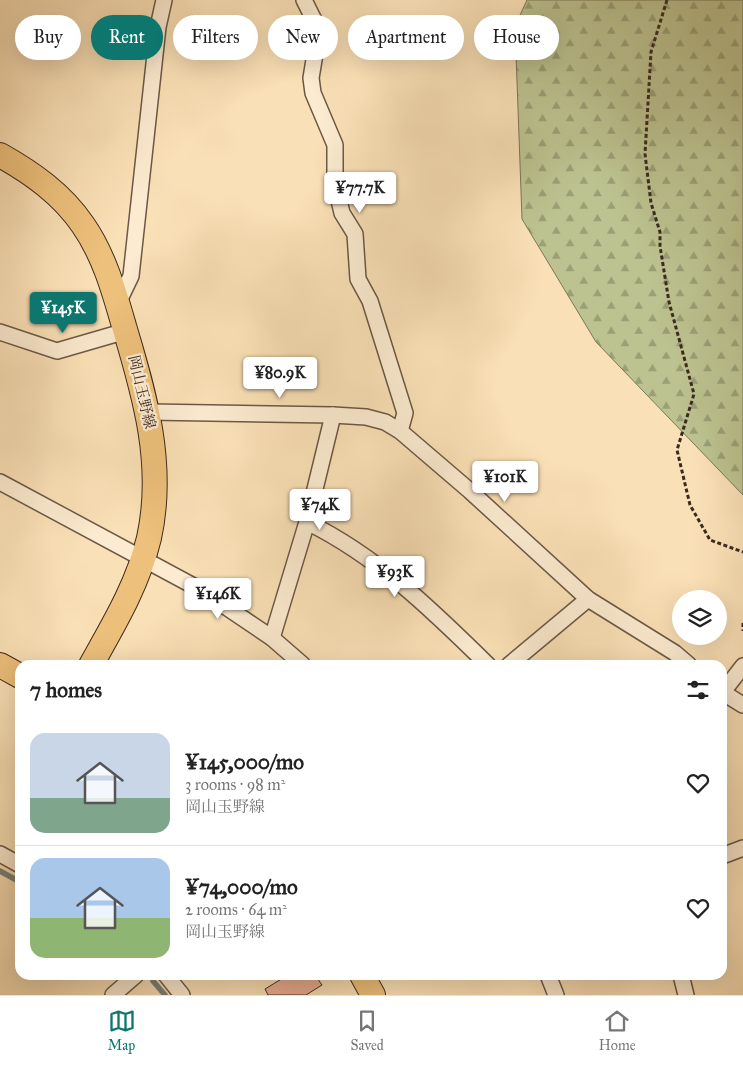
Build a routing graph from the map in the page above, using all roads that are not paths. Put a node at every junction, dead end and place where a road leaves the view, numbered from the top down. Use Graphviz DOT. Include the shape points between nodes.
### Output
graph roads {
  1 [pos="164,0"];
  2 [pos="304,0"];
  3 [pos="0,155"];
  4 [pos="118,303"];
  5 [pos="126,331"];
  6 [pos="0,332"];
  7 [pos="149,412"];
  8 [pos="333,415"];
  9 [pos="400,431"];
  10 [pos="0,482"];
  11 [pos="307,522"];
  12 [pos="143,559"];
  13 [pos="588,599"];
  14 [pos="272,638"];
  15 [pos="94,660"];
  16 [pos="297,660"];
  17 [pos="483,660"];
  18 [pos="515,660"];
  19 [pos="683,660"];
  20 [pos="0,665"];
  21 [pos="743,666"];
  22 [pos="15,673"];
  23 [pos="727,688"];
  24 [pos="727,695"];
  25 [pos="743,705"];
  26 [pos="743,848"];
  27 [pos="727,852"];
  28 [pos="0,854"];
  29 [pos="15,862"];
  30 [pos="130,980"];
  31 [pos="170,980"];
  32 [pos="365,980"];
  33 [pos="550,980"];
  34 [pos="682,980"];
  35 [pos="113,995"];
  36 [pos="182,995"];
  37 [pos="373,995"];
  38 [pos="556,995"];
  39 [pos="686,995"];
  1 -- 4 [label="street" via="158,27 131,276"];
  2 -- 9 [label="street" via="319,30 310,78 313,93 335,145 334,184 342,214 355,234 358,279 370,301 405,414"];
  3 -- 4 [label="main road, 岡山玉野線" via="38,178 83,224 104,262"];
  4 -- 5 [label="main road, 岡山玉野線"];
  5 -- 6 [label="street" via="57,351"];
  5 -- 7 [label="main road, 岡山玉野線"];
  7 -- 8 [label="street"];
  7 -- 12 [label="main road, 岡山玉野線" via="156,462 153,508"];
  8 -- 9 [label="street" via="366,417 385,422"];
  8 -- 11 [label="street"];
  9 -- 13 [label="street"];
  10 -- 12 [label="street"];
  11 -- 14 [label="street"];
  11 -- 17 [label="street" via="342,540 398,581"];
  12 -- 14 [label="street" via="201,590"];
  12 -- 15 [label="main road, 岡山玉野線" via="128,599"];
  13 -- 18 [label="street"];
  13 -- 19 [label="street"];
  14 -- 16 [label="street"];
  20 -- 22 [label="main road"];
  21 -- 23 [label="street"];
  24 -- 25 [label="street"];
  26 -- 27 [label="street"];
  28 -- 29 [label="street"];
  30 -- 35 [label="street"];
  31 -- 36 [label="street"];
  32 -- 37 [label="main road"];
  33 -- 38 [label="street"];
  34 -- 39 [label="street"];
}
